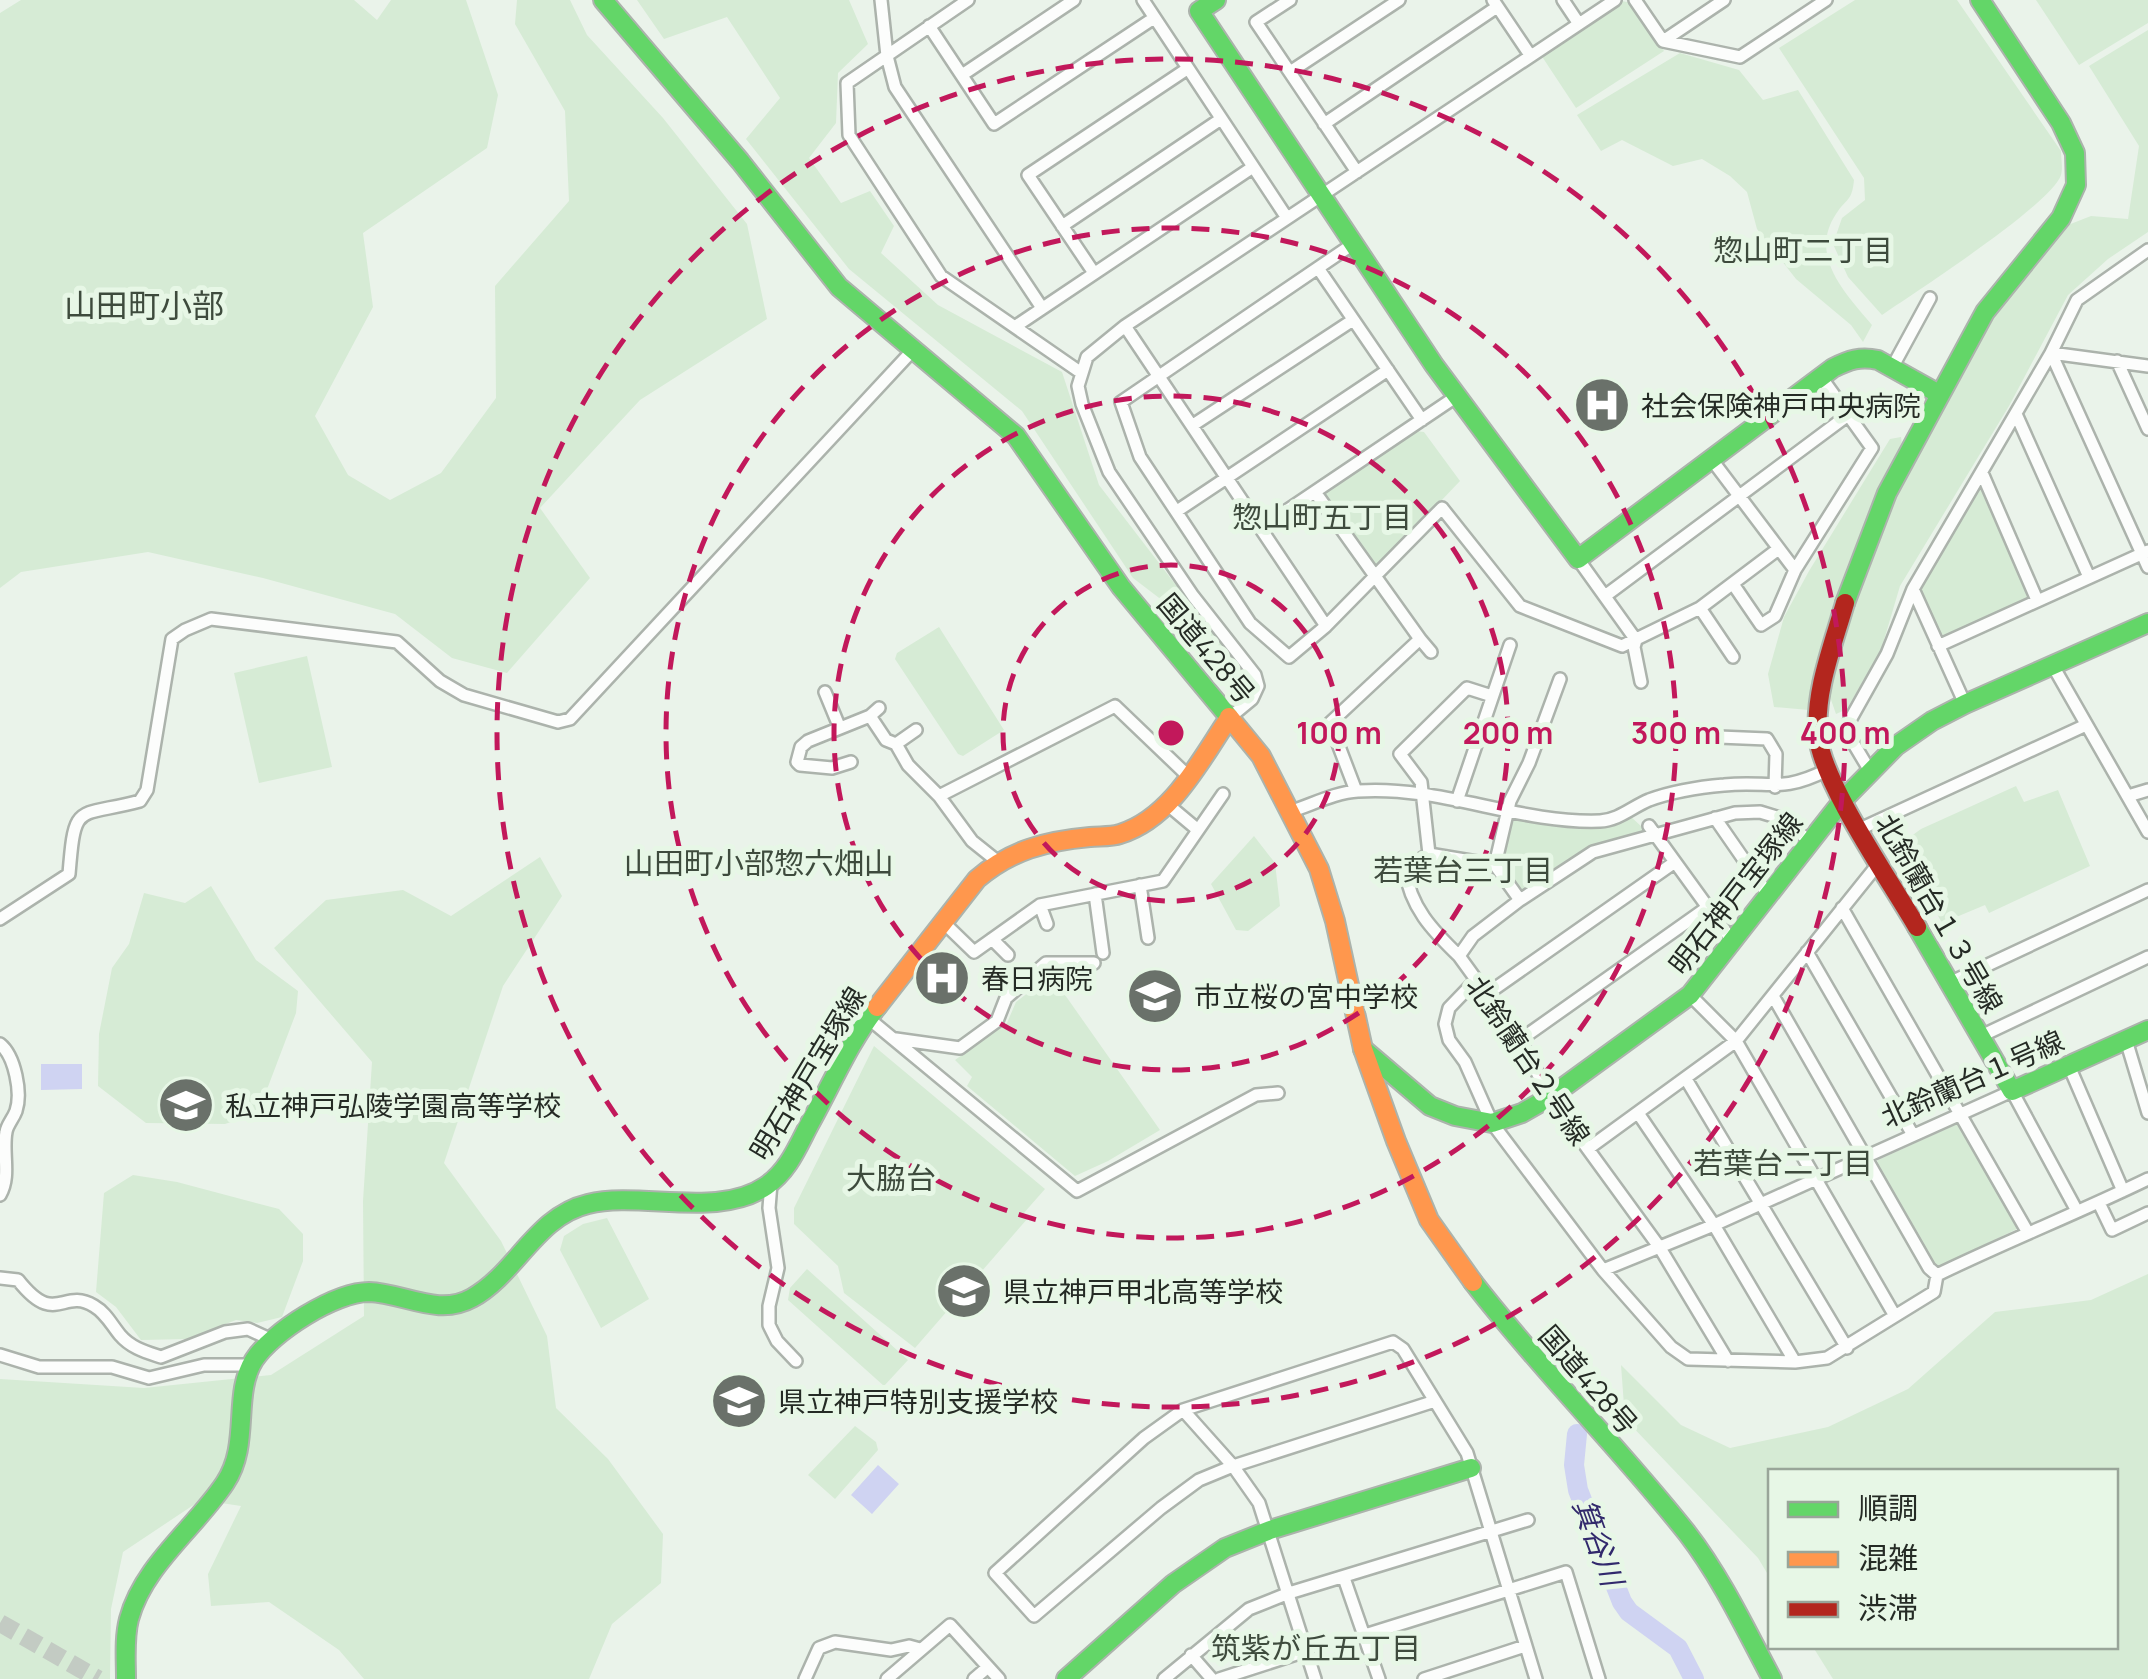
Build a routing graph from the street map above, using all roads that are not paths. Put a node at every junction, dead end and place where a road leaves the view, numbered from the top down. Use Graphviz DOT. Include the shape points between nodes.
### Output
graph roads {
  1 [pos="603,0"];
  2 [pos="881,0"];
  3 [pos="968,0"];
  4 [pos="1074,0"];
  5 [pos="1142,0"];
  6 [pos="1216,0"];
  7 [pos="1290,0"];
  8 [pos="1399,0"];
  9 [pos="1563,0"];
  10 [pos="1615,0"];
  11 [pos="1635,0"];
  12 [pos="1724,0"];
  13 [pos="1826,0"];
  14 [pos="1980,0"];
  15 [pos="1495,3"];
  16 [pos="1154,18"];
  17 [pos="1578,24"];
  18 [pos="929,26"];
  19 [pos="1663,40"];
  20 [pos="1530,55"];
  21 [pos="887,56"];
  22 [pos="1188,69"];
  23 [pos="1290,72"];
  24 [pos="962,75"];
  25 [pos="1221,119"];
  26 [pos="1324,124"];
  27 [pos="1253,167"];
  28 [pos="1357,172"];
  29 [pos="1321,196"];
  30 [pos="1288,218"];
  31 [pos="1062,226"];
  32 [pos="1354,244"];
  33 [pos="2148,250"];
  34 [pos="1318,268"];
  35 [pos="1094,273"];
  36 [pos="1930,298"];
  37 [pos="1042,308"];
  38 [pos="1353,320"];
  39 [pos="1016,326"];
  40 [pos="1125,326"];
  41 [pos="913,350"];
  42 [pos="2051,352"];
  43 [pos="2118,362"];
  44 [pos="1893,366"];
  45 [pos="2148,366"];
  46 [pos="1388,370"];
  47 [pos="1080,372"];
  48 [pos="1159,375"];
  49 [pos="1821,377"];
  50 [pos="1939,394"];
  51 [pos="1456,396"];
  52 [pos="2016,414"];
  53 [pos="1848,416"];
  54 [pos="1422,420"];
  55 [pos="1192,425"];
  56 [pos="2148,428"];
  57 [pos="1712,460"];
  58 [pos="1982,474"];
  59 [pos="1228,477"];
  60 [pos="1315,492"];
  61 [pos="1739,496"];
  62 [pos="1177,512"];
  63 [pos="1261,528"];
  64 [pos="1778,550"];
  65 [pos="2145,553"];
  66 [pos="1578,559"];
  67 [pos="2148,567"];
  68 [pos="1794,570"];
  69 [pos="1375,577"];
  70 [pos="2090,577"];
  71 [pos="1733,584"];
  72 [pos="1913,590"];
  73 [pos="1605,596"];
  74 [pos="2037,600"];
  75 [pos="1700,608"];
  76 [pos="2148,623"];
  77 [pos="1326,626"];
  78 [pos="1420,639"];
  79 [pos="1636,640"];
  80 [pos="1510,645"];
  81 [pos="1938,646"];
  82 [pos="1431,652"];
  83 [pos="1733,657"];
  84 [pos="2053,666"];
  85 [pos="1560,678"];
  86 [pos="1642,682"];
  87 [pos="825,692"];
  88 [pos="1492,696"];
  89 [pos="1965,704"];
  90 [pos="1229,718"];
  91 [pos="839,726"];
  92 [pos="2086,726"];
  93 [pos="916,730"];
  94 [pos="1718,737"];
  95 [pos="896,744"];
  96 [pos="851,762"];
  97 [pos="1827,770"];
  98 [pos="1870,771"];
  99 [pos="1187,775"];
  100 [pos="1775,787"];
  101 [pos="1356,790"];
  102 [pos="2148,790"];
  103 [pos="1224,794"];
  104 [pos="1424,794"];
  105 [pos="939,796"];
  106 [pos="2128,796"];
  107 [pos="1843,800"];
  108 [pos="1456,801"];
  109 [pos="1167,804"];
  110 [pos="1292,810"];
  111 [pos="1508,812"];
  112 [pos="1715,818"];
  113 [pos="1645,821"];
  114 [pos="1860,829"];
  115 [pos="1198,830"];
  116 [pos="2148,832"];
  117 [pos="1811,842"];
  118 [pos="1429,854"];
  119 [pos="997,860"];
  120 [pos="1675,862"];
  121 [pos="1878,863"];
  122 [pos="1495,865"];
  123 [pos="1140,885"];
  124 [pos="2148,890"];
  125 [pos="1094,894"];
  126 [pos="1770,896"];
  127 [pos="1520,900"];
  128 [pos="1040,905"];
  129 [pos="1708,907"];
  130 [pos="1842,908"];
  131 [pos="0,920"];
  132 [pos="942,921"];
  133 [pos="1047,924"];
  134 [pos="1148,938"];
  135 [pos="992,939"];
  136 [pos="1733,942"];
  137 [pos="1808,952"];
  138 [pos="1008,954"];
  139 [pos="1460,956"];
  140 [pos="2148,958"];
  141 [pos="1476,980"];
  142 [pos="1947,984"];
  143 [pos="1487,994"];
  144 [pos="1690,995"];
  145 [pos="1772,996"];
  146 [pos="868,1018"];
  147 [pos="2148,1030"];
  148 [pos="1980,1037"];
  149 [pos="893,1039"];
  150 [pos="1520,1040"];
  151 [pos="2126,1040"];
  152 [pos="1736,1041"];
  153 [pos="0,1044"];
  154 [pos="1363,1050"];
  155 [pos="2068,1066"];
  156 [pos="1686,1079"];
  157 [pos="2012,1091"];
  158 [pos="1278,1093"];
  159 [pos="1550,1097"];
  160 [pos="1638,1113"];
  161 [pos="2148,1113"];
  162 [pos="1960,1114"];
  163 [pos="1492,1122"];
  164 [pos="1913,1135"];
  165 [pos="1588,1148"];
  166 [pos="1865,1156"];
  167 [pos="1816,1179"];
  168 [pos="2148,1180"];
  169 [pos="772,1184"];
  170 [pos="2123,1191"];
  171 [pos="0,1195"];
  172 [pos="1763,1202"];
  173 [pos="2099,1203"];
  174 [pos="2077,1210"];
  175 [pos="2148,1213"];
  176 [pos="1714,1225"];
  177 [pos="2027,1231"];
  178 [pos="1660,1248"];
  179 [pos="1603,1270"];
  180 [pos="1937,1274"];
  181 [pos="0,1278"];
  182 [pos="1895,1316"];
  183 [pos="272,1340"];
  184 [pos="1846,1348"];
  185 [pos="0,1355"];
  186 [pos="796,1361"];
  187 [pos="1728,1361"];
  188 [pos="1795,1362"];
  189 [pos="251,1364"];
  190 [pos="1434,1402"];
  191 [pos="1183,1410"];
  192 [pos="1232,1466"];
  193 [pos="1471,1468"];
  194 [pos="1528,1520"];
  195 [pos="1270,1530"];
  196 [pos="1490,1532"];
  197 [pos="1344,1578"];
  198 [pos="1507,1588"];
  199 [pos="1289,1593"];
  200 [pos="1364,1635"];
  201 [pos="1525,1646"];
  202 [pos="920,1649"];
  203 [pos="1306,1651"];
  204 [pos="1191,1655"];
  205 [pos="988,1667"];
  206 [pos="126,1679"];
  207 [pos="804,1679"];
  208 [pos="887,1679"];
  209 [pos="974,1679"];
  210 [pos="999,1679"];
  211 [pos="1066,1679"];
  212 [pos="1164,1679"];
  213 [pos="1212,1679"];
  214 [pos="1220,1679"];
  215 [pos="1315,1679"];
  216 [pos="1379,1679"];
  217 [pos="1424,1679"];
  218 [pos="1536,1679"];
  219 [pos="1599,1679"];
  220 [pos="1772,1679"];
  1 -- 41 [label="main road, 国道428号" via="824,271"];
  2 -- 21 [label="street"];
  3 -- 18 [label="street"];
  4 -- 24 [label="street"];
  5 -- 16 [label="street"];
  6 -- 29 [label="main road" via="1199,11"];
  7 -- 23 [label="street" via="1256,22"];
  8 -- 23 [label="street"];
  9 -- 17 [label="street"];
  10 -- 17 [label="street"];
  11 -- 19 [label="street"];
  12 -- 19 [label="street"];
  13 -- 19 [label="street" via="1740,57"];
  14 -- 50 [label="main road, 北鈴蘭台１３号線" via="2062,122 2075,153 2076,185 2061,218 1985,312"];
  15 -- 20 [label="street"];
  15 -- 26 [label="street"];
  16 -- 22 [label="street"];
  16 -- 24 [label="street" via="994,124"];
  17 -- 20 [label="street"];
  18 -- 21 [label="street"];
  18 -- 24 [label="street"];
  20 -- 28 [label="street"];
  21 -- 37 [label="street" via="895,87"];
  21 -- 39 [label="street" via="847,83 849,135 940,276"];
  22 -- 25 [label="street"];
  22 -- 31 [label="street" via="1028,175"];
  23 -- 26 [label="street"];
  25 -- 27 [label="street"];
  25 -- 31 [label="street"];
  26 -- 28 [label="street"];
  27 -- 30 [label="street"];
  27 -- 35 [label="street"];
  28 -- 29 [label="street"];
  29 -- 30 [label="street"];
  29 -- 32 [label="main road"];
  30 -- 40 [label="street"];
  31 -- 35 [label="street"];
  32 -- 34 [label="street"];
  32 -- 51 [label="main road"];
  33 -- 42 [label="street" via="2077,300"];
  34 -- 38 [label="street"];
  34 -- 48 [label="street"];
  35 -- 37 [label="street"];
  36 -- 44 [label="street"];
  37 -- 39 [label="street"];
  38 -- 46 [label="street"];
  38 -- 55 [label="street"];
  39 -- 47 [label="street"];
  40 -- 47 [label="street" via="1093,350"];
  40 -- 48 [label="street"];
  41 -- 90 [label="main road, 国道428号" via="1016,436 1121,587"];
  41 -- 131 [label="street" via="570,719 558,722 464,695 397,642 211,619 184,630 172,638 147,790 140,800 81,816 72,828 69,874"];
  42 -- 43 [label="street"];
  42 -- 52 [label="street"];
  42 -- 65 [label="street"];
  43 -- 45 [label="street"];
  43 -- 56 [label="street"];
  44 -- 49 [label="main road" via="1857,358"];
  44 -- 50 [label="main road"];
  46 -- 54 [label="street"];
  46 -- 59 [label="street"];
  47 -- 90 [label="street" via="1082,404 1109,472 1255,675 1252,699"];
  48 -- 55 [label="street"];
  48 -- 62 [label="street" via="1121,402 1140,457"];
  49 -- 53 [label="street"];
  49 -- 57 [label="main road"];
  50 -- 97 [label="main road, 北鈴蘭台１３号線" via="1886,493 1836,633 1822,682 1818,737"];
  51 -- 54 [label="street"];
  51 -- 66 [label="main road"];
  52 -- 58 [label="street"];
  52 -- 70 [label="street"];
  53 -- 61 [label="street"];
  53 -- 68 [label="street" via="1872,448"];
  54 -- 60 [label="street"];
  55 -- 59 [label="street"];
  57 -- 61 [label="street"];
  57 -- 66 [label="main road"];
  58 -- 72 [label="street"];
  58 -- 74 [label="street"];
  59 -- 62 [label="street"];
  59 -- 63 [label="street"];
  60 -- 63 [label="street"];
  60 -- 69 [label="street"];
  61 -- 64 [label="street"];
  61 -- 73 [label="street"];
  62 -- 77 [label="street" via="1250,623 1289,656"];
  63 -- 77 [label="street"];
  64 -- 68 [label="street"];
  64 -- 71 [label="street"];
  65 -- 67 [label="street"];
  65 -- 70 [label="street"];
  66 -- 73 [label="street"];
  68 -- 71 [label="street" via="1775,616 1761,625"];
  69 -- 77 [label="street"];
  69 -- 78 [label="street"];
  69 -- 79 [label="street" via="1442,508 1520,606 1622,646"];
  70 -- 74 [label="street"];
  71 -- 75 [label="street"];
  72 -- 81 [label="street"];
  72 -- 98 [label="street" via="1845,730"];
  73 -- 79 [label="street"];
  74 -- 81 [label="street"];
  75 -- 79 [label="street"];
  75 -- 83 [label="street"];
  76 -- 84 [label="main road, 明石神戸宝塚線"];
  78 -- 82 [label="street"];
  78 -- 101 [label="street" via="1330,724"];
  79 -- 86 [label="street"];
  80 -- 88 [label="street"];
  81 -- 89 [label="street"];
  84 -- 89 [label="main road, 明石神戸宝塚線"];
  84 -- 92 [label="street"];
  85 -- 111 [label="street"];
  87 -- 91 [label="street"];
  88 -- 104 [label="street" via="1467,688 1400,754"];
  88 -- 108 [label="street"];
  89 -- 98 [label="main road, 明石神戸宝塚線" via="1896,746"];
  90 -- 99 [label="main road, 明石神戸宝塚線"];
  90 -- 110 [label="main road, 国道428号"];
  91 -- 95 [label="street" via="874,712 886,740"];
  91 -- 96 [label="street" via="808,740 797,762 832,768"];
  92 -- 106 [label="street"];
  92 -- 114 [label="street"];
  93 -- 95 [label="street"];
  94 -- 100 [label="street" via="1767,739 1776,754"];
  95 -- 105 [label="street"];
  97 -- 100 [label="street"];
  97 -- 107 [label="main road, 北鈴蘭台１３号線"];
  98 -- 107 [label="main road, 明石神戸宝塚線"];
  99 -- 105 [label="street" via="1115,706"];
  99 -- 109 [label="main road, 明石神戸宝塚線"];
  100 -- 113 [label="street" via="1726,784 1649,800"];
  101 -- 104 [label="street"];
  101 -- 110 [label="street"];
  102 -- 106 [label="street"];
  103 -- 115 [label="street"];
  104 -- 108 [label="street"];
  104 -- 118 [label="street"];
  105 -- 119 [label="street" via="972,841"];
  106 -- 116 [label="street"];
  107 -- 114 [label="main road, 北鈴蘭台１３号線"];
  107 -- 117 [label="main road, 明石神戸宝塚線"];
  108 -- 111 [label="street"];
  109 -- 115 [label="street"];
  109 -- 119 [label="main road, 明石神戸宝塚線" via="1120,834 1030,846"];
  110 -- 154 [label="main road, 国道428号" via="1327,893"];
  111 -- 113 [label="street"];
  111 -- 122 [label="street"];
  112 -- 113 [label="street, 北鈴蘭台２号線"];
  112 -- 117 [label="street, 北鈴蘭台２号線" via="1760,812"];
  112 -- 126 [label="street"];
  113 -- 120 [label="street"];
  113 -- 127 [label="street, 北鈴蘭台２号線"];
  114 -- 121 [label="main road, 北鈴蘭台１３号線"];
  115 -- 123 [label="street" via="1163,881"];
  117 -- 126 [label="main road, 明石神戸宝塚線"];
  118 -- 122 [label="street"];
  118 -- 139 [label="street" via="1404,869 1408,893"];
  119 -- 132 [label="main road, 明石神戸宝塚線"];
  120 -- 129 [label="street"];
  120 -- 143 [label="street"];
  121 -- 130 [label="street"];
  121 -- 142 [label="main road, 北鈴蘭台１３号線"];
  122 -- 127 [label="street"];
  123 -- 125 [label="street"];
  123 -- 134 [label="street"];
  124 -- 142 [label="street"];
  125 -- 128 [label="street"];
  125 -- 149 [label="street" via="1098,958 1046,963 1006,998 996,1020 960,1048"];
  126 -- 136 [label="main road, 明石神戸宝塚線"];
  127 -- 139 [label="street, 北鈴蘭台２号線" via="1473,936"];
  128 -- 133 [label="street"];
  128 -- 135 [label="street"];
  129 -- 136 [label="street"];
  129 -- 150 [label="street"];
  130 -- 137 [label="street"];
  130 -- 162 [label="street"];
  132 -- 135 [label="street" via="974,952"];
  132 -- 146 [label="main road, 明石神戸宝塚線"];
  135 -- 138 [label="street"];
  136 -- 144 [label="main road, 明石神戸宝塚線"];
  137 -- 145 [label="street"];
  137 -- 164 [label="street"];
  139 -- 141 [label="street, 北鈴蘭台２号線"];
  140 -- 148 [label="street"];
  141 -- 143 [label="street, 北鈴蘭台２号線"];
  141 -- 163 [label="street" via="1449,1008 1444,1024"];
  142 -- 148 [label="main road, 北鈴蘭台１３号線"];
  143 -- 150 [label="street, 北鈴蘭台２号線"];
  144 -- 152 [label="street"];
  144 -- 159 [label="main road, 明石神戸宝塚線"];
  145 -- 152 [label="street"];
  145 -- 166 [label="street"];
  146 -- 149 [label="street"];
  146 -- 169 [label="main road, 明石神戸宝塚線"];
  147 -- 151 [label="main road, 北鈴蘭台１号線"];
  148 -- 157 [label="main road, 北鈴蘭台１３号線"];
  149 -- 158 [label="street" via="1077,1191 1256,1095"];
  150 -- 159 [label="street, 北鈴蘭台２号線"];
  151 -- 155 [label="main road, 北鈴蘭台１号線"];
  151 -- 161 [label="street"];
  152 -- 156 [label="street"];
  152 -- 167 [label="street"];
  153 -- 171 [label="street" via="8,1051 19,1096 6,1129 6,1186"];
  154 -- 163 [label="main road" via="1430,1106"];
  154 -- 220 [label="main road, 国道428号" via="1440,1240 1688,1536"];
  155 -- 157 [label="main road, 北鈴蘭台１号線"];
  155 -- 170 [label="street"];
  156 -- 160 [label="street"];
  156 -- 172 [label="street"];
  157 -- 162 [label="street, 北鈴蘭台１号線"];
  157 -- 174 [label="street, 北鈴蘭台１３号線"];
  159 -- 163 [label="main road, 明石神戸宝塚線"];
  159 -- 165 [label="street, 北鈴蘭台２号線"];
  160 -- 165 [label="street"];
  160 -- 176 [label="street"];
  162 -- 164 [label="street, 北鈴蘭台１号線"];
  162 -- 177 [label="street"];
  163 -- 179 [label="street"];
  164 -- 166 [label="street, 北鈴蘭台１号線"];
  165 -- 178 [label="street, 北鈴蘭台２号線"];
  166 -- 167 [label="street, 北鈴蘭台１号線"];
  166 -- 180 [label="street"];
  167 -- 172 [label="street, 北鈴蘭台１号線"];
  167 -- 182 [label="street"];
  168 -- 170 [label="street"];
  169 -- 183 [label="main road, 明石神戸宝塚線" via="730,1201 589,1202 549,1223 469,1300 449,1307 355,1292"];
  169 -- 186 [label="street" via="778,1268 769,1325"];
  170 -- 173 [label="street"];
  172 -- 176 [label="street, 北鈴蘭台１号線"];
  172 -- 184 [label="street"];
  173 -- 174 [label="street"];
  173 -- 175 [label="street" via="2112,1230"];
  174 -- 177 [label="street"];
  176 -- 178 [label="street, 北鈴蘭台１号線"];
  176 -- 188 [label="street"];
  177 -- 180 [label="street"];
  178 -- 179 [label="street, 北鈴蘭台１号線"];
  178 -- 187 [label="street, 北鈴蘭台２号線"];
  179 -- 187 [label="street" via="1670,1347 1688,1358"];
  180 -- 182 [label="street" via="1934,1292"];
  181 -- 183 [label="street" via="18,1280 46,1305 89,1302 135,1348 161,1357 225,1332 248,1329"];
  182 -- 184 [label="street"];
  183 -- 189 [label="main road, 明石神戸宝塚線"];
  184 -- 188 [label="street"];
  185 -- 189 [label="street" via="40,1366 112,1366 149,1378 204,1365"];
  187 -- 188 [label="street"];
  189 -- 206 [label="main road" via="237,1460 141,1592 129,1618"];
  190 -- 191 [label="street" via="1392,1342"];
  190 -- 192 [label="street"];
  190 -- 193 [label="street"];
  191 -- 192 [label="street"];
  191 -- 192 [label="street" via="995,1573 1034,1616 1160,1508"];
  192 -- 195 [label="street" via="1260,1503"];
  193 -- 195 [label="main road"];
  193 -- 196 [label="street"];
  194 -- 196 [label="street"];
  195 -- 199 [label="street"];
  195 -- 211 [label="main road" via="1195,1566"];
  196 -- 197 [label="street"];
  196 -- 198 [label="street"];
  197 -- 199 [label="street"];
  197 -- 200 [label="street"];
  198 -- 200 [label="street"];
  198 -- 201 [label="street"];
  198 -- 219 [label="street" via="1566,1572"];
  199 -- 203 [label="street"];
  199 -- 204 [label="street" via="1248,1609"];
  200 -- 216 [label="street"];
  201 -- 217 [label="street"];
  201 -- 218 [label="street"];
  202 -- 205 [label="street" via="950,1625"];
  202 -- 207 [label="street" via="835,1642 819,1648"];
  202 -- 208 [label="street"];
  203 -- 214 [label="street"];
  203 -- 215 [label="street"];
  204 -- 212 [label="street"];
  204 -- 213 [label="street"];
  205 -- 209 [label="street"];
  205 -- 210 [label="street"];
}
